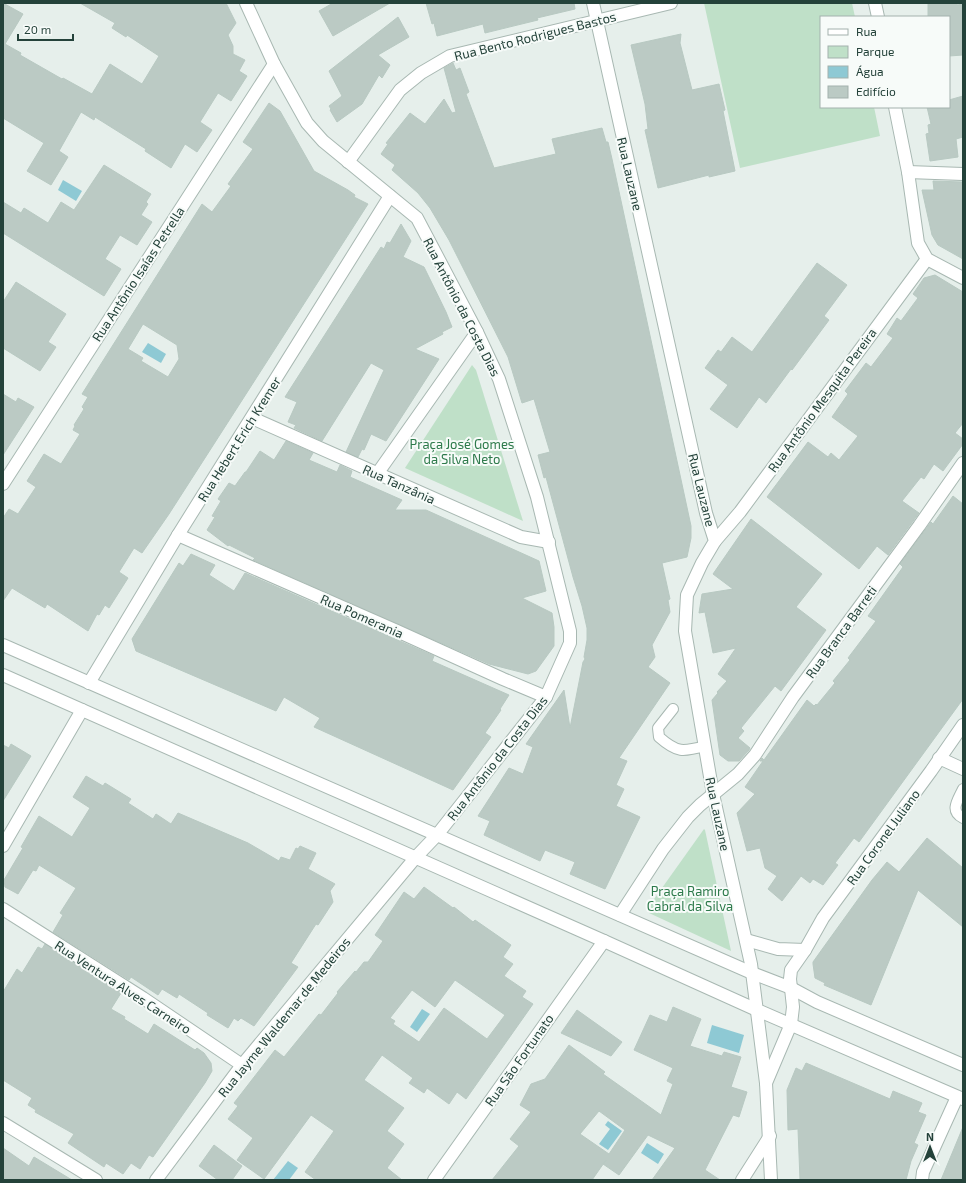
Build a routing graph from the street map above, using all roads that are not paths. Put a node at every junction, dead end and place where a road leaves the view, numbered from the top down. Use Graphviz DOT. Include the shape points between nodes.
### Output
graph roads {
  1 [pos="246,3"];
  2 [pos="593,3"];
  3 [pos="671,3"];
  4 [pos="876,3"];
  5 [pos="878,16"];
  6 [pos="596,20"];
  7 [pos="274,64"];
  8 [pos="895,108"];
  9 [pos="348,162"];
  10 [pos="908,172"];
  11 [pos="963,174"];
  12 [pos="390,196"];
  13 [pos="927,259"];
  14 [pos="963,278"];
  15 [pos="477,332"];
  16 [pos="252,418"];
  17 [pos="963,463"];
  18 [pos="377,474"];
  19 [pos="3,484"];
  20 [pos="178,535"];
  21 [pos="715,541"];
  22 [pos="549,542"];
  23 [pos="3,645"];
  24 [pos="3,675"];
  25 [pos="89,682"];
  26 [pos="546,697"];
  27 [pos="674,708"];
  28 [pos="82,710"];
  29 [pos="963,726"];
  30 [pos="705,746"];
  31 [pos="939,758"];
  32 [pos="963,769"];
  33 [pos="963,789"];
  34 [pos="714,794"];
  35 [pos="963,818"];
  36 [pos="437,835"];
  37 [pos="3,846"];
  38 [pos="416,858"];
  39 [pos="3,909"];
  40 [pos="620,915"];
  41 [pos="746,940"];
  42 [pos="604,941"];
  43 [pos="805,950"];
  44 [pos="752,973"];
  45 [pos="792,988"];
  46 [pos="757,1010"];
  47 [pos="792,1024"];
  48 [pos="242,1065"];
  49 [pos="963,1065"];
  50 [pos="766,1083"];
  51 [pos="960,1098"];
  52 [pos="3,1124"];
  53 [pos="770,1136"];
  54 [pos="96,1180"];
  55 [pos="156,1180"];
  56 [pos="434,1180"];
  57 [pos="742,1180"];
  58 [pos="771,1180"];
  59 [pos="922,1180"];
  1 -- 7 [label="street, Rua Antônio da Costa Dias"];
  2 -- 6 [label="street, Rua Lauzane"];
  3 -- 6 [label="street, Rua Bento Rodrigues Bastos"];
  4 -- 5 [label="street"];
  6 -- 9 [label="street, Rua Bento Rodrigues Bastos" via="450,56 421,73 400,90"];
  6 -- 21 [label="street, Rua Lauzane" via="706,513"];
  7 -- 9 [label="street, Rua Antônio da Costa Dias" via="307,123 322,141"];
  7 -- 19 [label="street, Rua Antônio Isaías Petrella"];
  8 -- 10 [label="street"];
  9 -- 12 [label="street, Rua Antônio da Costa Dias"];
  10 -- 11 [label="street"];
  10 -- 13 [label="street" via="918,243"];
  12 -- 15 [label="street, Rua Antônio da Costa Dias" via="417,218"];
  12 -- 16 [label="street, Rua Hebert Erich Kremer"];
  13 -- 14 [label="street"];
  13 -- 21 [label="street, Rua Antônio Mesquita Pereira" via="740,512"];
  15 -- 18 [label="street"];
  15 -- 22 [label="street, Rua Antônio da Costa Dias" via="499,379"];
  16 -- 18 [label="street, Rua Tanzânia"];
  16 -- 20 [label="street, Rua Hebert Erich Kremer"];
  17 -- 34 [label="street, Rua Branca Barreti" via="793,697 755,755 738,774"];
  18 -- 22 [label="street, Rua Tanzânia" via="520,537"];
  20 -- 25 [label="street, Rua Hebert Erich Kremer"];
  20 -- 26 [label="street, Rua Pomerania"];
  21 -- 30 [label="street, Rua Lauzane" via="687,595 685,632"];
  22 -- 26 [label="street, Rua Antônio da Costa Dias" via="570,631 570,643"];
  23 -- 25 [label="street"];
  24 -- 28 [label="street"];
  25 -- 36 [label="street"];
  26 -- 36 [label="street, Rua Antônio da Costa Dias"];
  27 -- 30 [label="lane" via="658,728 659,737 676,750"];
  28 -- 37 [label="street"];
  28 -- 38 [label="street"];
  29 -- 31 [label="street, Rua Coronel Juliano"];
  30 -- 34 [label="street, Rua Lauzane"];
  31 -- 32 [label="street"];
  31 -- 43 [label="street, Rua Coronel Juliano" via="823,918"];
  33 -- 35 [label="lane" via="954,807"];
  34 -- 40 [label="street, Rua Branca Barreti" via="688,817 663,849"];
  34 -- 41 [label="street, Rua Lauzane"];
  36 -- 38 [label="street, Rua Antônio da Costa Dias"];
  36 -- 40 [label="street"];
  38 -- 42 [label="street"];
  38 -- 48 [label="street, Rua Jayme Waldemar de Medeiros"];
  39 -- 48 [label="street, Rua Ventura Alves Carneiro"];
  40 -- 44 [label="street"];
  41 -- 43 [label="street" via="778,949"];
  41 -- 44 [label="street, Rua Lauzane"];
  42 -- 46 [label="street"];
  42 -- 56 [label="street, Rua São Fortunato"];
  43 -- 45 [label="street, Rua Coronel Juliano" via="791,970"];
  44 -- 45 [label="street"];
  44 -- 46 [label="street, Rua Lauzane"];
  45 -- 47 [label="street, Rua Coronel Juliano"];
  45 -- 49 [label="street" via="817,1002"];
  46 -- 47 [label="street"];
  46 -- 50 [label="street, Rua Lauzane"];
  47 -- 50 [label="street"];
  47 -- 51 [label="street"];
  48 -- 55 [label="street, Rua Jayme Waldemar de Medeiros"];
  50 -- 53 [label="street, Rua Lauzane"];
  51 -- 59 [label="street" via="923,1172"];
  52 -- 54 [label="street"];
  53 -- 57 [label="street"];
  53 -- 58 [label="street, Rua Lauzane"];
}
